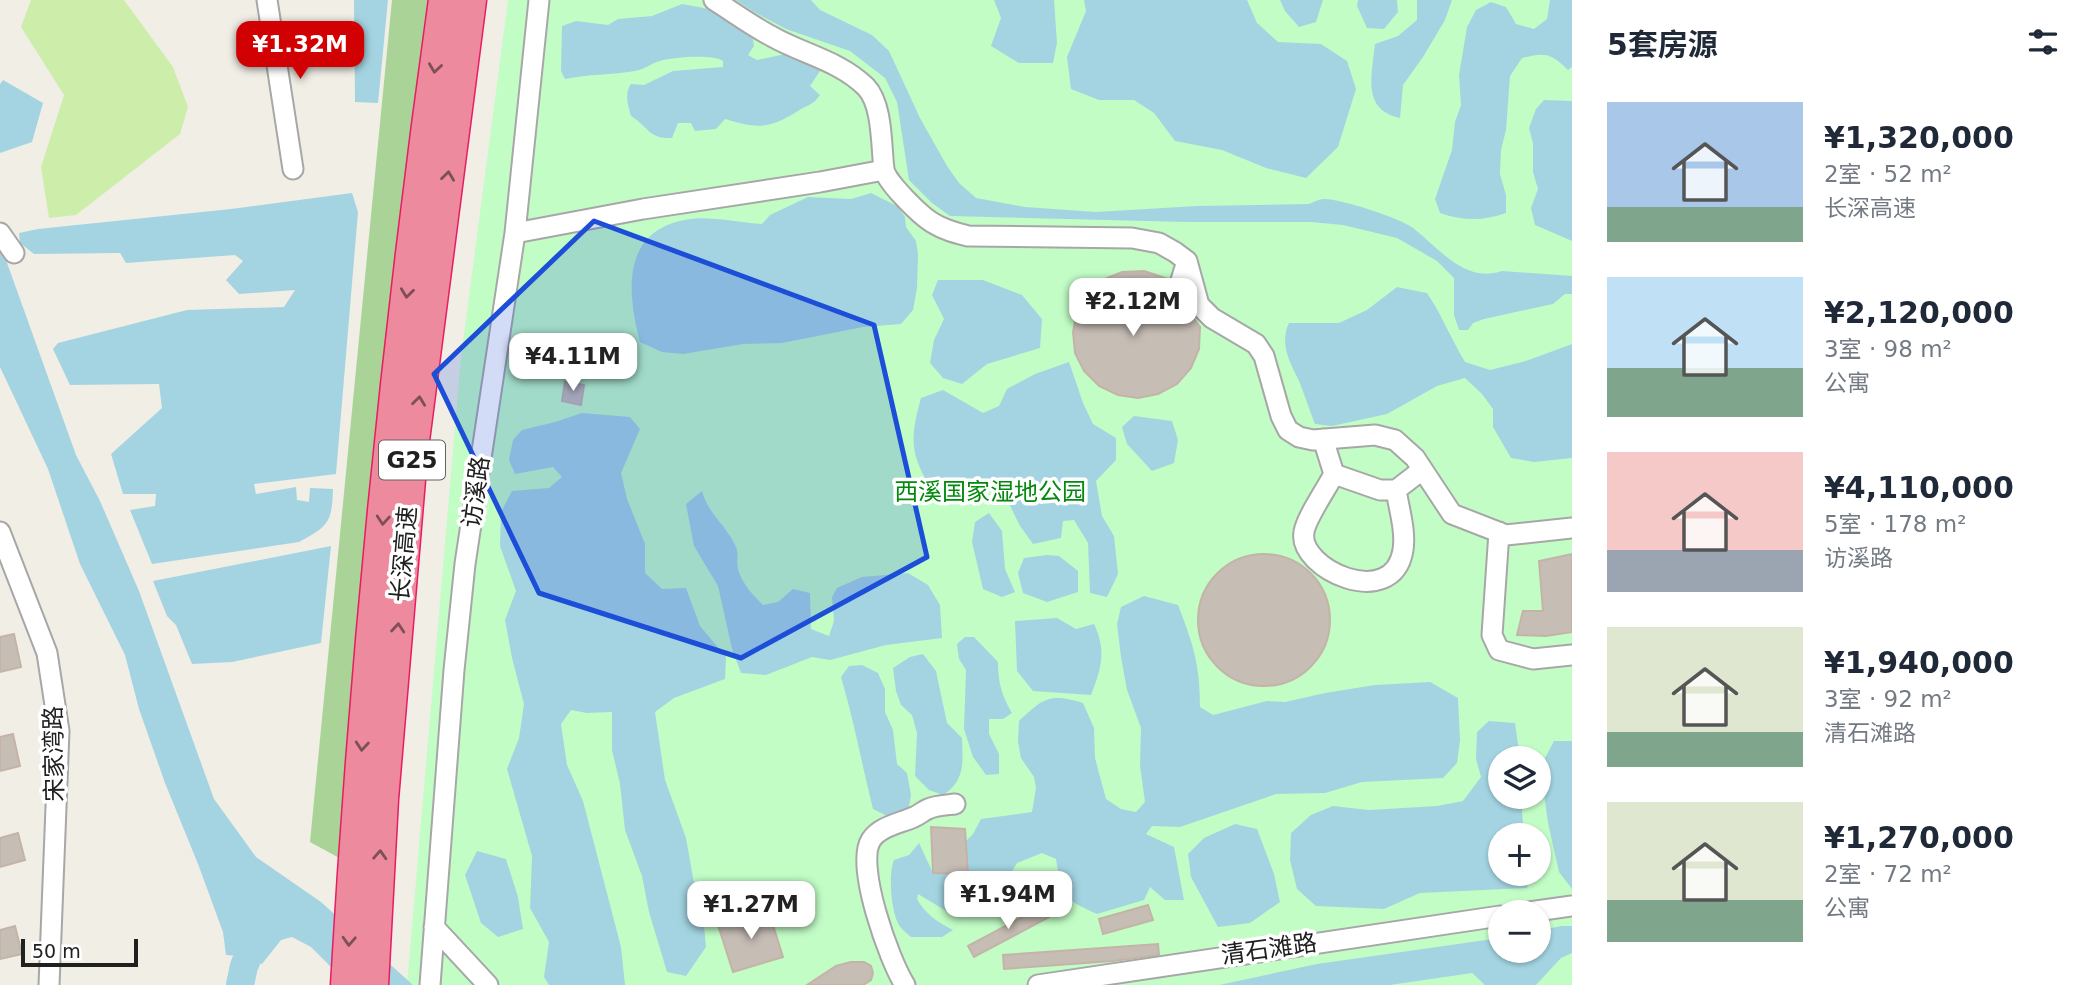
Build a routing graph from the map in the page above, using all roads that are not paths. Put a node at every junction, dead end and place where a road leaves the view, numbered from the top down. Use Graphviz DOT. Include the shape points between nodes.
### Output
graph roads {
  1 [pos="267,0"];
  2 [pos="444,0"];
  3 [pos="471,0"];
  4 [pos="538,0"];
  5 [pos="714,0"];
  6 [pos="293,169"];
  7 [pos="884,170"];
  8 [pos="0,233"];
  9 [pos="515,233"];
  10 [pos="14,253"];
  11 [pos="1187,261"];
  12 [pos="1155,309"];
  13 [pos="1323,439"];
  14 [pos="1422,471"];
  15 [pos="1335,474"];
  16 [pos="1396,491"];
  17 [pos="1572,528"];
  18 [pos="0,532"];
  19 [pos="1499,532"];
  20 [pos="1572,655"];
  21 [pos="955,804"];
  22 [pos="1572,906"];
  23 [pos="1551,909"];
  24 [pos="1488,918"];
  25 [pos="434,927"];
  26 [pos="48,985"];
  27 [pos="346,985"];
  28 [pos="373,985"];
  29 [pos="430,985"];
  30 [pos="488,985"];
  31 [pos="905,985"];
  32 [pos="1038,985"];
  1 -- 6 [label="street"];
  2 -- 27 [label="highway, 长深高速 / G25, one-way" via="389,455 357,797"];
  28 -- 3 [label="highway, 长深高速 / G25, one-way" via="383,799 412,456"];
  4 -- 9 [label="street, 访溪路"];
  5 -- 7 [label="street" via="774,38 831,62 868,88 878,114"];
  7 -- 9 [label="street"];
  7 -- 11 [label="street" via="888,180 931,222 948,230 968,236 1132,238 1159,243"];
  8 -- 10 [label="street"];
  9 -- 25 [label="street, 访溪路" via="465,564"];
  11 -- 12 [label="street" via="1178,290"];
  11 -- 13 [label="street" via="1199,305 1256,344 1264,356 1288,430"];
  13 -- 14 [label="street" via="1375,435 1395,440"];
  13 -- 15 [label="street"];
  14 -- 16 [label="street"];
  14 -- 19 [label="street" via="1452,514"];
  15 -- 16 [label="street"];
  15 -- 16 [label="street" via="1304,530 1304,542 1326,568 1346,578 1376,580 1398,565 1403,549"];
  17 -- 19 [label="street"];
  18 -- 26 [label="street, 宋家湾路" via="47,653 59,732"];
  19 -- 20 [label="street" via="1492,635 1499,650 1533,659"];
  21 -- 31 [label="street" via="929,808 889,827 873,837 865,853 877,919"];
  22 -- 23 [label="street"];
  24 -- 32 [label="street, 清石滩路"];
  25 -- 29 [label="street, 访溪路"];
  25 -- 30 [label="street"];
}
